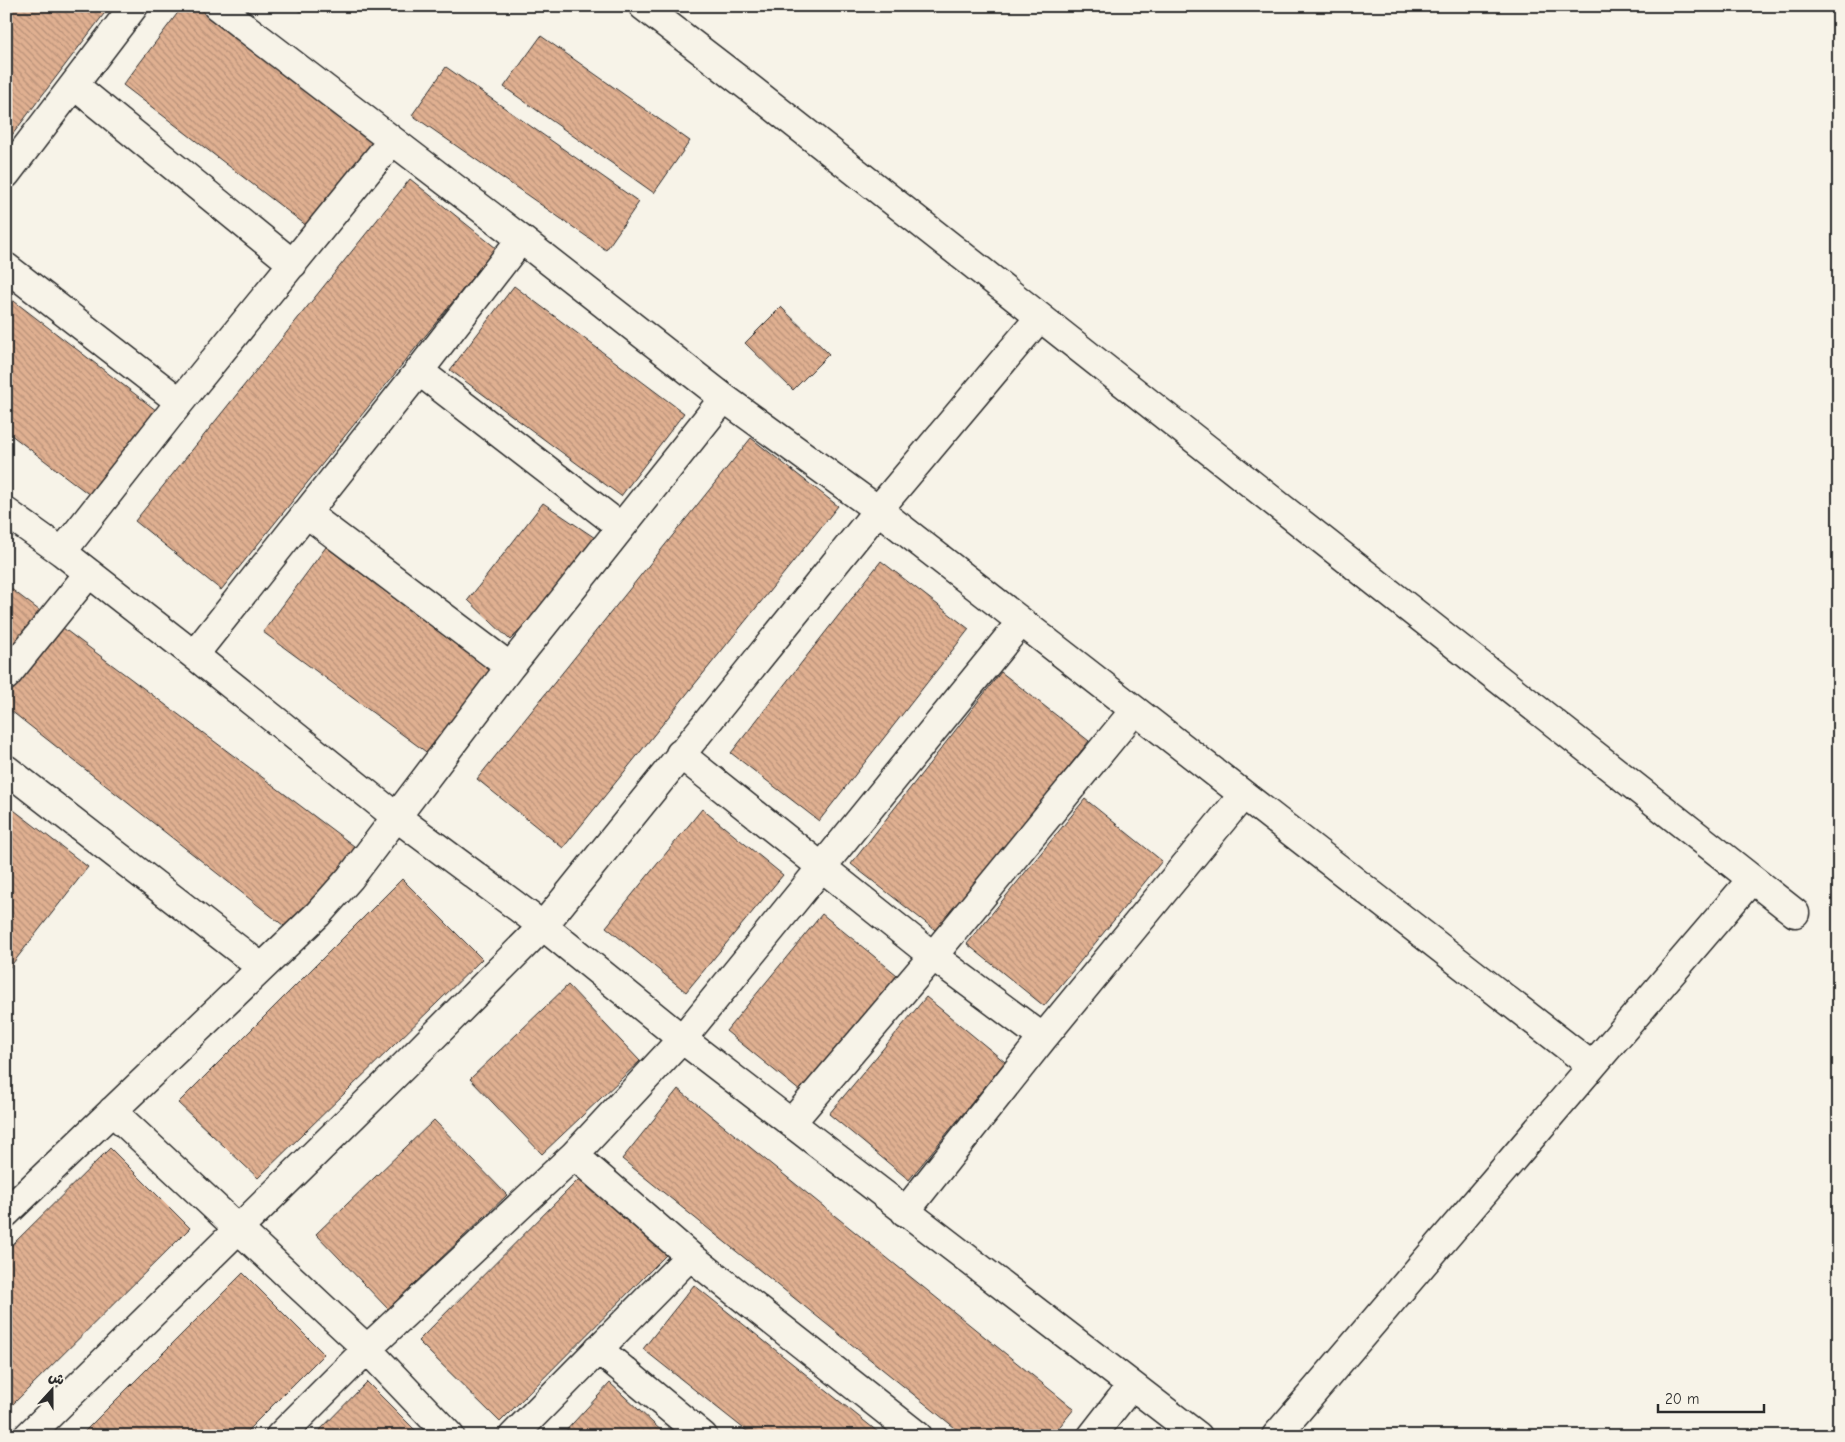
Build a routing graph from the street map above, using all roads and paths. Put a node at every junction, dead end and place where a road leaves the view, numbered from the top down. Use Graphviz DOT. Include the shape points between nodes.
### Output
graph roads {
  1 [pos="134,6"];
  2 [pos="217,6"];
  3 [pos="642,6"];
  4 [pos="74,85"];
  5 [pos="392,142"];
  6 [pos="6,174"];
  7 [pos="521,239"];
  8 [pos="293,264"];
  9 [pos="6,267"];
  10 [pos="1040,317"];
  11 [pos="420,371"];
  12 [pos="724,398"];
  13 [pos="180,402"];
  14 [pos="878,510"];
  15 [pos="6,512"];
  16 [pos="306,513"];
  17 [pos="621,527"];
  18 [pos="62,552"];
  19 [pos="89,573"];
  20 [pos="1020,622"];
  21 [pos="194,655"];
  22 [pos="510,667"];
  23 [pos="6,676"];
  24 [pos="1134,711"];
  25 [pos="680,754"];
  26 [pos="6,770"];
  27 [pos="1243,795"];
  28 [pos="396,816"];
  29 [pos="822,867"];
  30 [pos="1752,879"];
  31 [pos="1795,913"];
  32 [pos="542,926"];
  33 [pos="933,956"];
  34 [pos="261,966"];
  35 [pos="1043,1038"];
  36 [pos="682,1040"];
  37 [pos="1592,1066"];
  38 [pos="112,1111"];
  39 [pos="791,1123"];
  40 [pos="574,1155"];
  41 [pos="905,1212"];
  42 [pos="6,1213"];
  43 [pos="237,1229"];
  44 [pos="690,1256"];
  45 [pos="367,1349"];
  46 [pos="598,1349"];
  47 [pos="1131,1386"];
  48 [pos="698,1434"];
  49 [pos="28,1436"];
  50 [pos="280,1436"];
  51 [pos="450,1436"];
  52 [pos="513,1436"];
  53 [pos="918,1436"];
  54 [pos="1092,1436"];
  55 [pos="1198,1436"];
  56 [pos="1276,1436"];
  1 -- 4 [label="street"];
  2 -- 5 [label="street"];
  3 -- 10 [label="street"];
  4 -- 6 [label="street"];
  4 -- 8 [label="street"];
  5 -- 7 [label="street"];
  5 -- 8 [label="street"];
  7 -- 11 [label="street"];
  7 -- 12 [label="street"];
  8 -- 13 [label="street"];
  9 -- 13 [label="street"];
  10 -- 14 [label="street"];
  10 -- 30 [label="street"];
  11 -- 16 [label="street"];
  11 -- 17 [label="street"];
  12 -- 14 [label="street"];
  12 -- 17 [label="street"];
  13 -- 18 [label="street"];
  14 -- 20 [label="street"];
  14 -- 25 [label="street"];
  15 -- 18 [label="street"];
  16 -- 21 [label="street"];
  16 -- 22 [label="street"];
  17 -- 22 [label="street"];
  18 -- 19 [label="street"];
  19 -- 21 [label="street"];
  19 -- 23 [label="street"];
  20 -- 24 [label="street"];
  20 -- 29 [label="street"];
  21 -- 28 [label="street"];
  22 -- 28 [label="street"];
  24 -- 27 [label="street"];
  24 -- 33 [label="street"];
  25 -- 29 [label="street"];
  25 -- 32 [label="street"];
  26 -- 34 [label="street"];
  27 -- 35 [label="street"];
  27 -- 37 [label="street"];
  28 -- 32 [label="street"];
  28 -- 34 [label="street" via="350,878 318,914"];
  29 -- 33 [label="street"];
  29 -- 36 [label="street"];
  30 -- 31 [label="street"];
  30 -- 37 [label="street"];
  32 -- 36 [label="street"];
  32 -- 43 [label="street"];
  33 -- 35 [label="street"];
  33 -- 39 [label="street"];
  34 -- 38 [label="street"];
  35 -- 41 [label="street"];
  36 -- 39 [label="street"];
  36 -- 40 [label="street"];
  37 -- 56 [label="street"];
  38 -- 42 [label="street"];
  38 -- 43 [label="street"];
  39 -- 41 [label="street"];
  40 -- 44 [label="street"];
  40 -- 45 [label="street"];
  41 -- 47 [label="street"];
  43 -- 45 [label="street"];
  43 -- 49 [label="street"];
  44 -- 46 [label="street"];
  44 -- 53 [label="street"];
  45 -- 50 [label="street"];
  45 -- 51 [label="street"];
  46 -- 48 [label="street"];
  46 -- 52 [label="street"];
  47 -- 54 [label="street"];
  47 -- 55 [label="street"];
}
